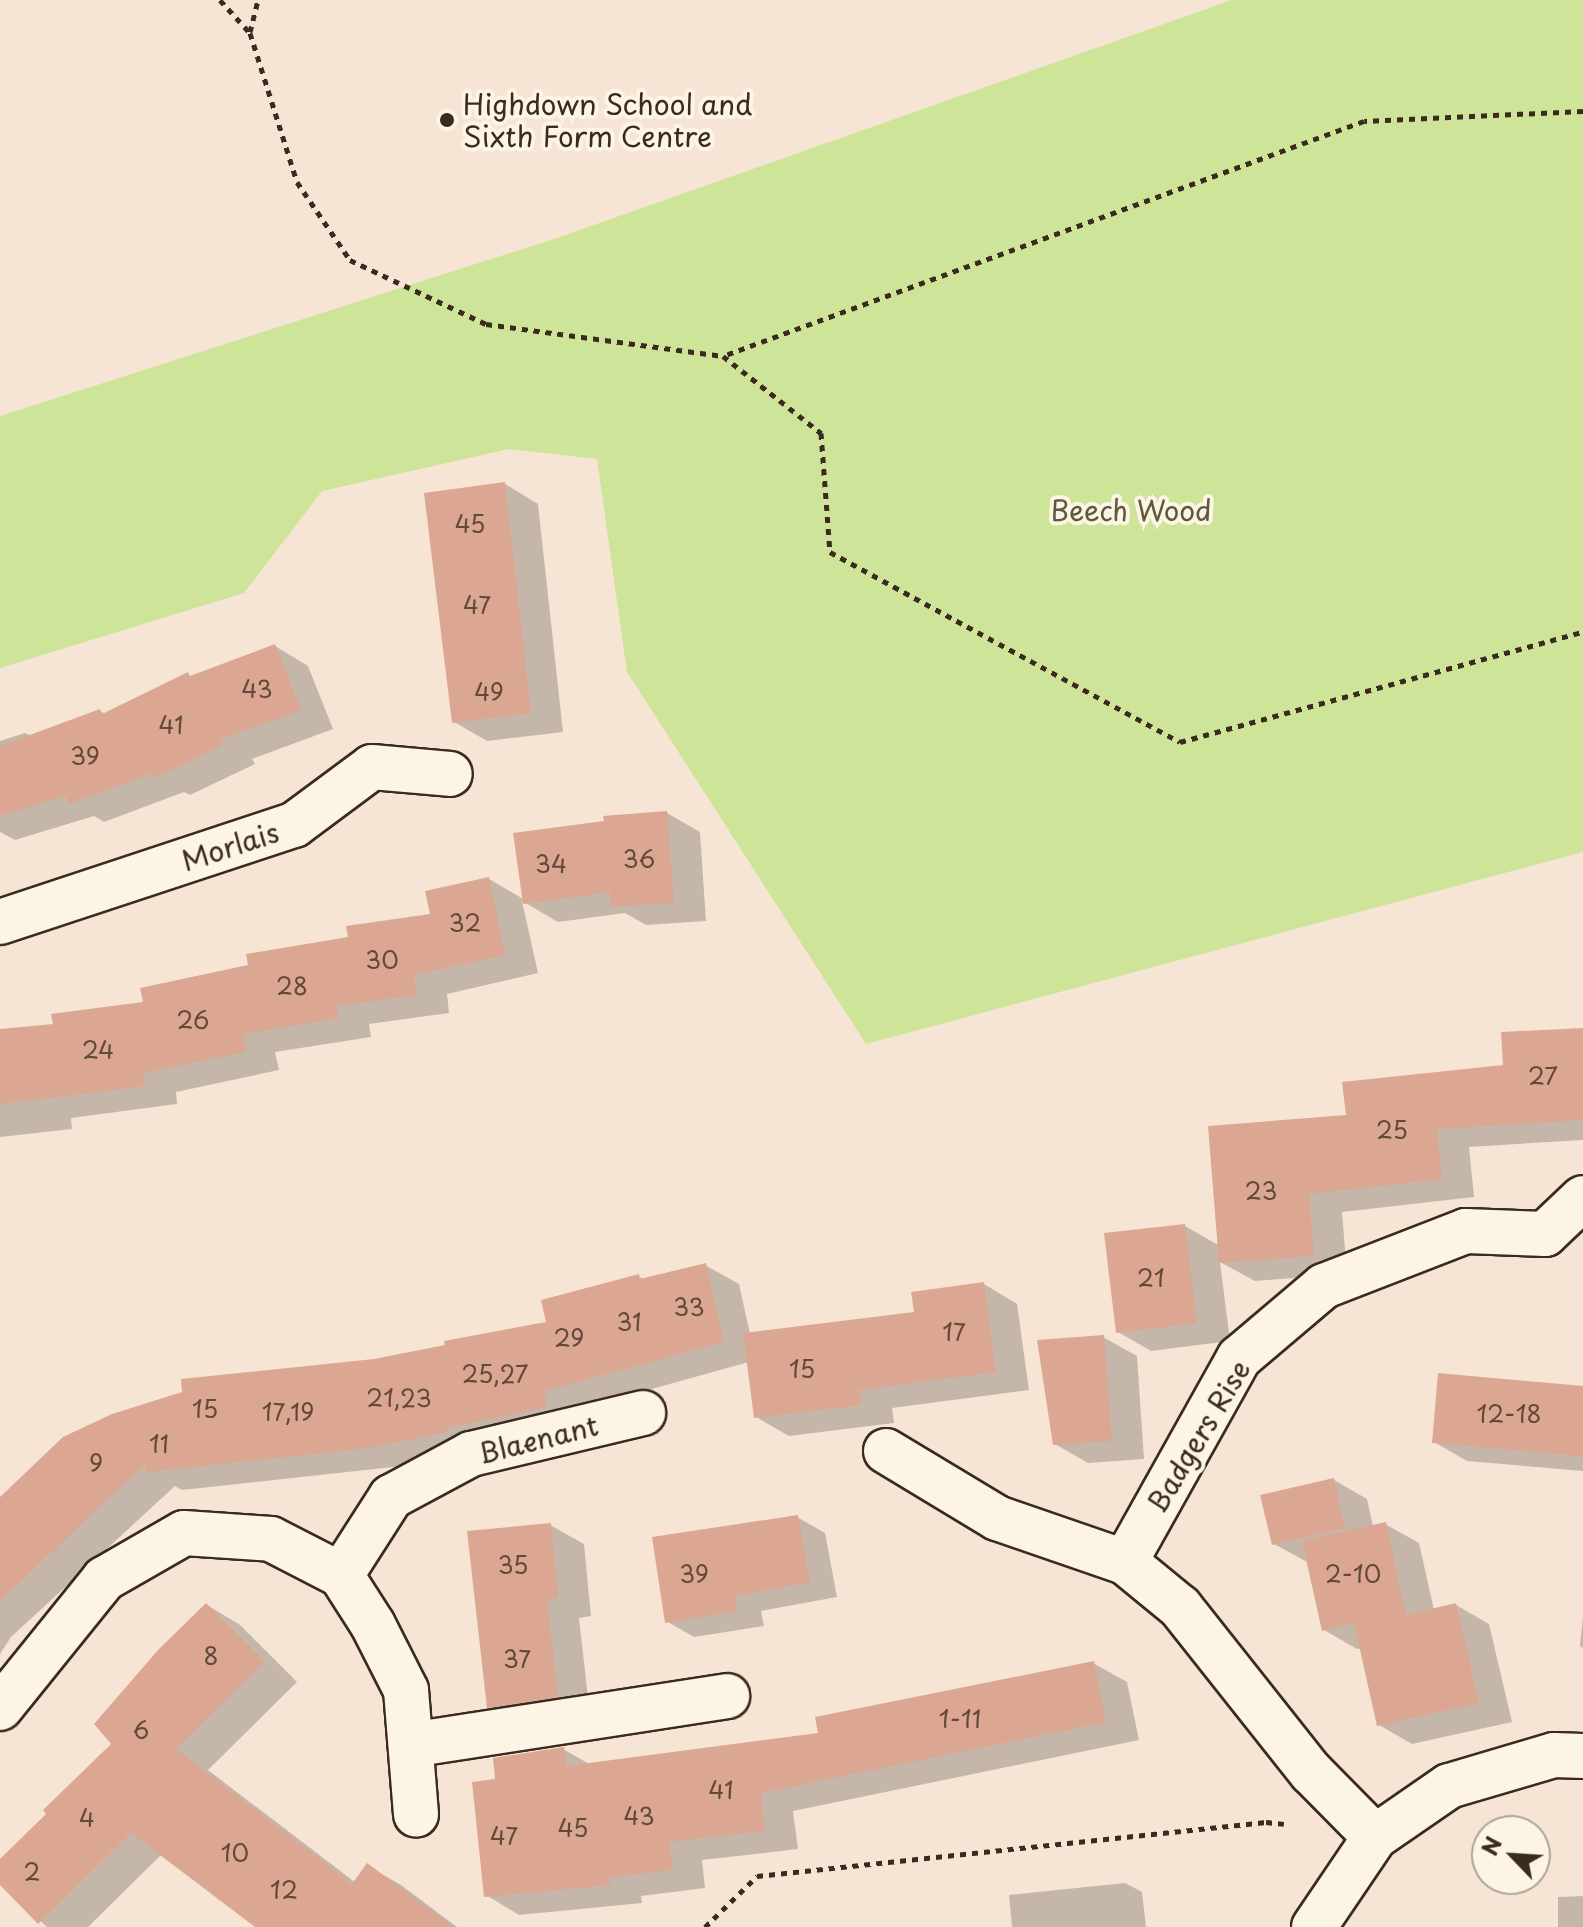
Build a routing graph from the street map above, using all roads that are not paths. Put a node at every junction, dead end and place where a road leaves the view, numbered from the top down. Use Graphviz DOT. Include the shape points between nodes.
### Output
graph roads {
  1 [pos="450,774"];
  2 [pos="0,922"];
  3 [pos="1583,1198"];
  4 [pos="643,1413"];
  5 [pos="886,1451"];
  6 [pos="1125,1562"];
  7 [pos="341,1575"];
  8 [pos="727,1696"];
  9 [pos="0,1708"];
  10 [pos="411,1745"];
  11 [pos="1583,1756"];
  12 [pos="416,1815"];
  13 [pos="1375,1837"];
  14 [pos="1314,1927"];
  1 -- 2 [label="street, Morlais" via="372,767 294,825"];
  3 -- 6 [label="street, Badgers Rise" via="1545,1234 1466,1231 1324,1286 1239,1358"];
  4 -- 7 [label="street, Blaenant" via="471,1454 391,1497"];
  5 -- 6 [label="street" via="997,1518"];
  6 -- 13 [label="street" via="1180,1607 1311,1772"];
  7 -- 9 [label="street" via="271,1539 184,1533 104,1579"];
  7 -- 10 [label="street" via="406,1690"];
  8 -- 10 [label="street"];
  10 -- 12 [label="street"];
  11 -- 13 [label="street" via="1554,1755 1449,1786"];
  13 -- 14 [label="street"];
}
